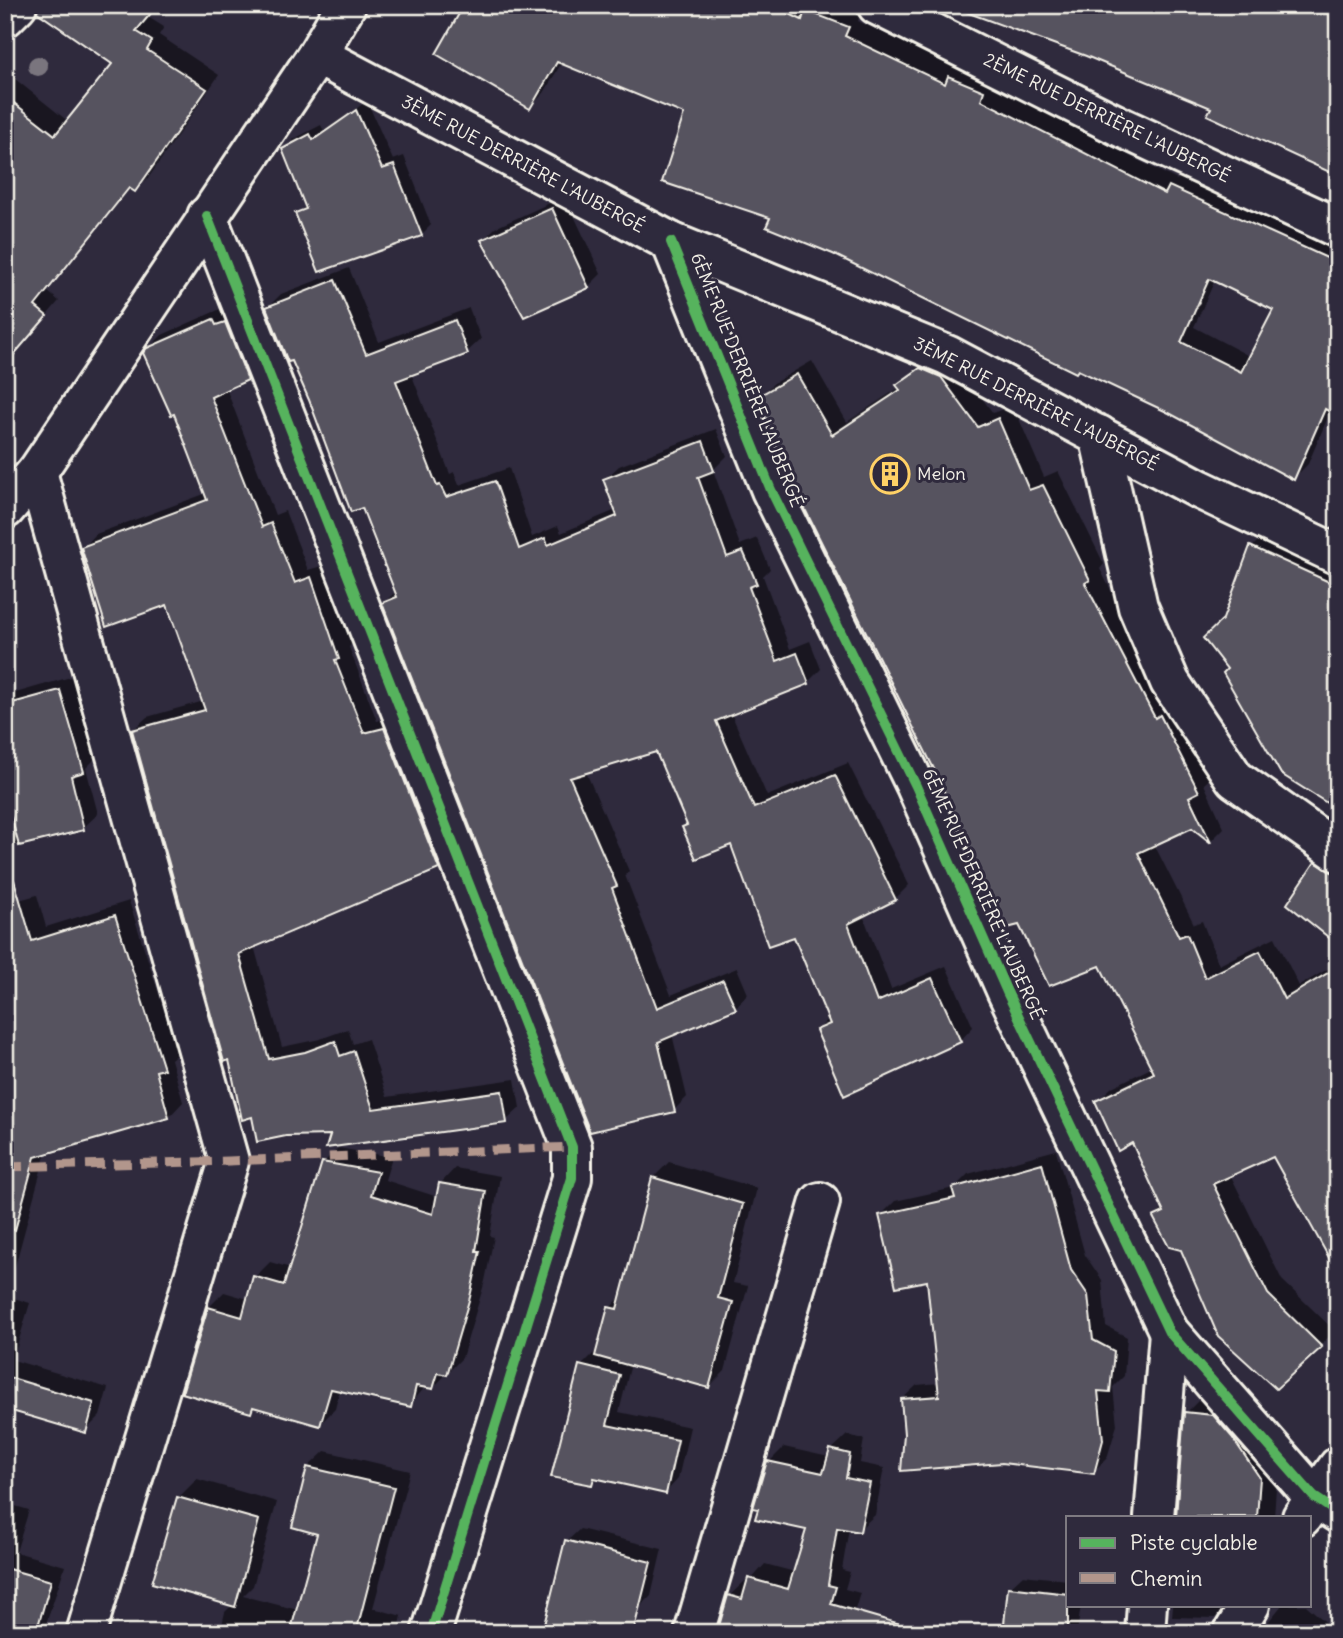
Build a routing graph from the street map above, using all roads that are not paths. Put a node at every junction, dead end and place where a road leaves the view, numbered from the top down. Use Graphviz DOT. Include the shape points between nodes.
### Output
graph roads {
  1 [pos="16,5"];
  2 [pos="346,5"];
  3 [pos="877,5"];
  4 [pos="5,17"];
  5 [pos="317,55"];
  6 [pos="207,216"];
  7 [pos="1338,228"];
  8 [pos="671,242"];
  9 [pos="1099,435"];
  10 [pos="37,472"];
  11 [pos="5,509"];
  12 [pos="1338,555"];
  13 [pos="1338,852"];
  14 [pos="820,1202"];
  15 [pos="1169,1332"];
  16 [pos="1338,1467"];
  17 [pos="1318,1509"];
  18 [pos="1154,1516"];
  19 [pos="1147,1606"];
  20 [pos="1249,1606"];
  21 [pos="86,1633"];
  22 [pos="431,1633"];
  23 [pos="694,1633"];
  24 [pos="1145,1633"];
  25 [pos="1233,1633"];
  1 -- 4 [label="street"];
  2 -- 5 [label="street"];
  3 -- 7 [label="street, 2ÈME RUE DERRIÈRE L'AUBERGÉ" via="1123,128"];
  5 -- 6 [label="street"];
  5 -- 8 [label="street, 3ÈME RUE DERRIÈRE L'AUBERGÉ"];
  6 -- 10 [label="street"];
  6 -- 22 [label="street" via="572,1147 572,1178"];
  8 -- 9 [label="street, 3ÈME RUE DERRIÈRE L'AUBERGÉ" via="947,355"];
  8 -- 15 [label="street, 6ÈME RUE DERRIÈRE L'AUBERGÉ" via="771,490 916,786 1007,992"];
  9 -- 12 [label="street, 3ÈME RUE DERRIÈRE L'AUBERGÉ"];
  9 -- 13 [label="street" via="1138,607 1170,682 1235,779"];
  10 -- 11 [label="street"];
  10 -- 21 [label="street" via="229,1161"];
  14 -- 23 [label="street"];
  15 -- 17 [label="street, 6ÈME RUE DERRIÈRE L'AUBERGÉ"];
  15 -- 18 [label="street"];
  16 -- 17 [label="street"];
  19 -- 24 [label="street"];
  20 -- 25 [label="street"];
}
